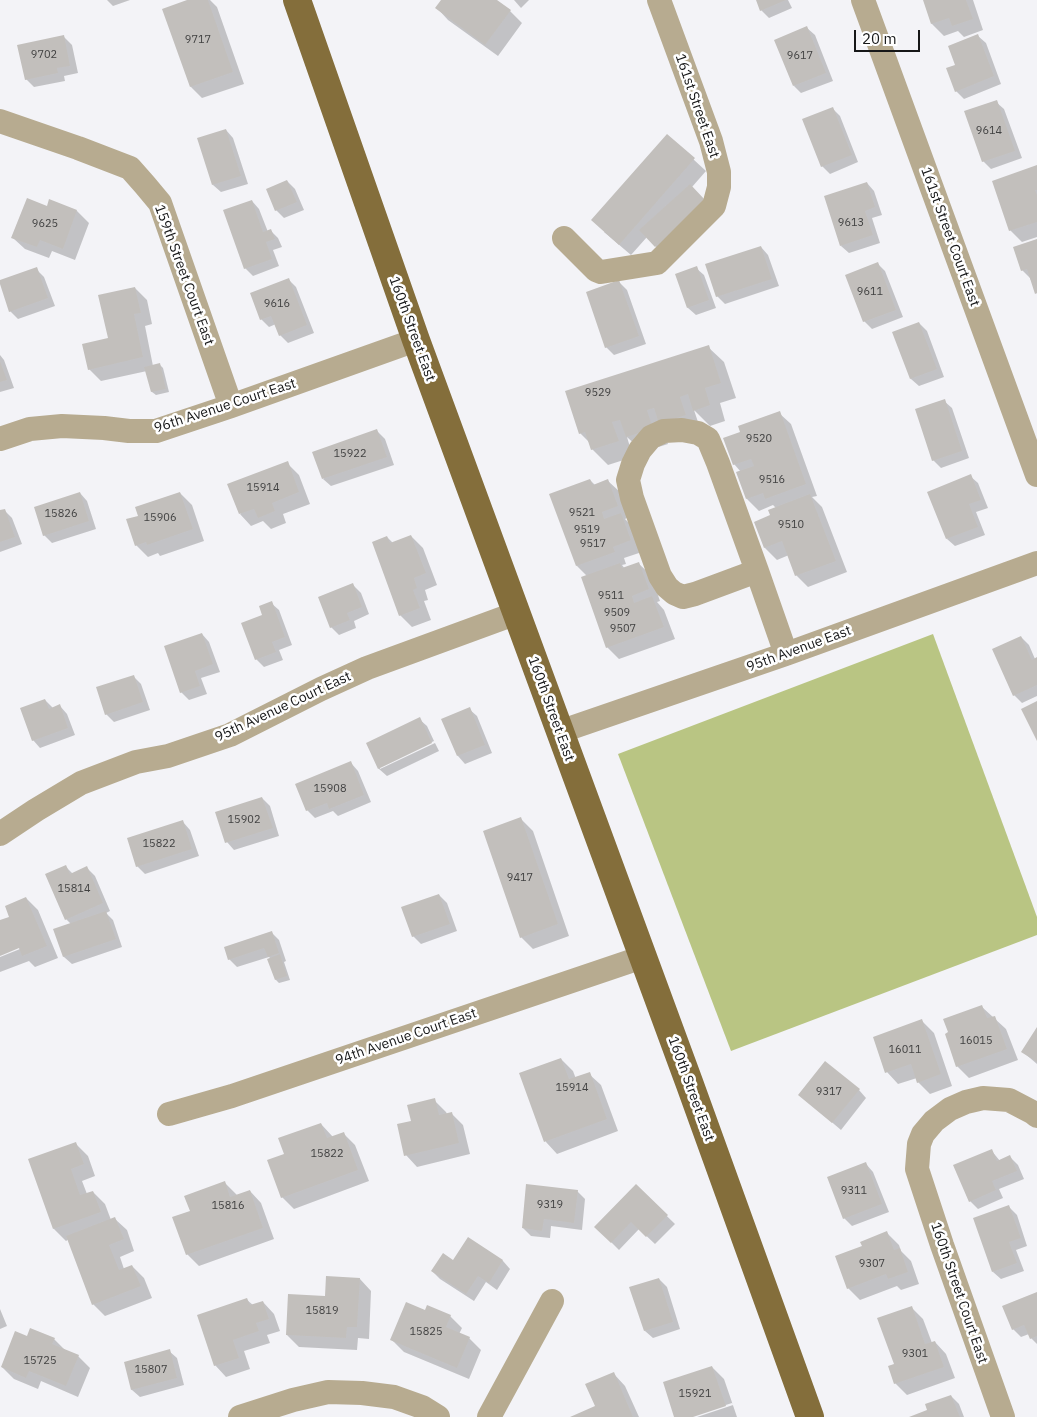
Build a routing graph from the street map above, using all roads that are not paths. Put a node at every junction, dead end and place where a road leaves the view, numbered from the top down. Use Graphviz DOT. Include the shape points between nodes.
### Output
graph roads {
  1 [pos="297,0"];
  2 [pos="659,0"];
  3 [pos="863,0"];
  4 [pos="0,121"];
  5 [pos="564,238"];
  6 [pos="416,340"];
  7 [pos="231,406"];
  8 [pos="0,439"];
  9 [pos="1037,475"];
  10 [pos="1037,563"];
  11 [pos="757,571"];
  12 [pos="517,613"];
  13 [pos="786,654"];
  14 [pos="559,732"];
  15 [pos="0,834"];
  16 [pos="643,957"];
  17 [pos="170,1114"];
  18 [pos="1037,1116"];
  19 [pos="552,1301"];
  20 [pos="240,1417"];
  21 [pos="438,1417"];
  22 [pos="489,1417"];
  23 [pos="810,1417"];
  24 [pos="1003,1417"];
  1 -- 6 [label="main road, 160th Street East"];
  2 -- 5 [label="street, 161st Street East" via="711,141 719,172 714,206 657,262 601,272"];
  3 -- 9 [label="street, 161st Street Court East"];
  4 -- 7 [label="street, 159th Street Court East" via="130,168 160,203"];
  6 -- 7 [label="street, 96th Avenue Court East"];
  6 -- 12 [label="main road, 160th Street East"];
  7 -- 8 [label="street, 96th Avenue Court East" via="156,430 62,426 30,429"];
  10 -- 13 [label="street, 95th Avenue East"];
  11 -- 11 [label="street" via="708,440 698,433 682,430 664,431 651,437 640,450 628,480 660,576 667,587 684,597"];
  11 -- 13 [label="street"];
  12 -- 14 [label="main road, 160th Street East"];
  12 -- 15 [label="street, 95th Avenue Court East" via="368,668 321,688 230,735 168,756 136,762 81,783"];
  13 -- 14 [label="street, 95th Avenue East"];
  14 -- 16 [label="main road, 160th Street East"];
  16 -- 17 [label="street, 94th Avenue Court East"];
  16 -- 23 [label="main road, 160th Street East"];
  18 -- 24 [label="street, 160th Street Court East" via="1009,1100 984,1098 966,1102 934,1121 918,1144 917,1169"];
  19 -- 22 [label="street"];
  20 -- 21 [label="street" via="328,1392 394,1397"];
}
